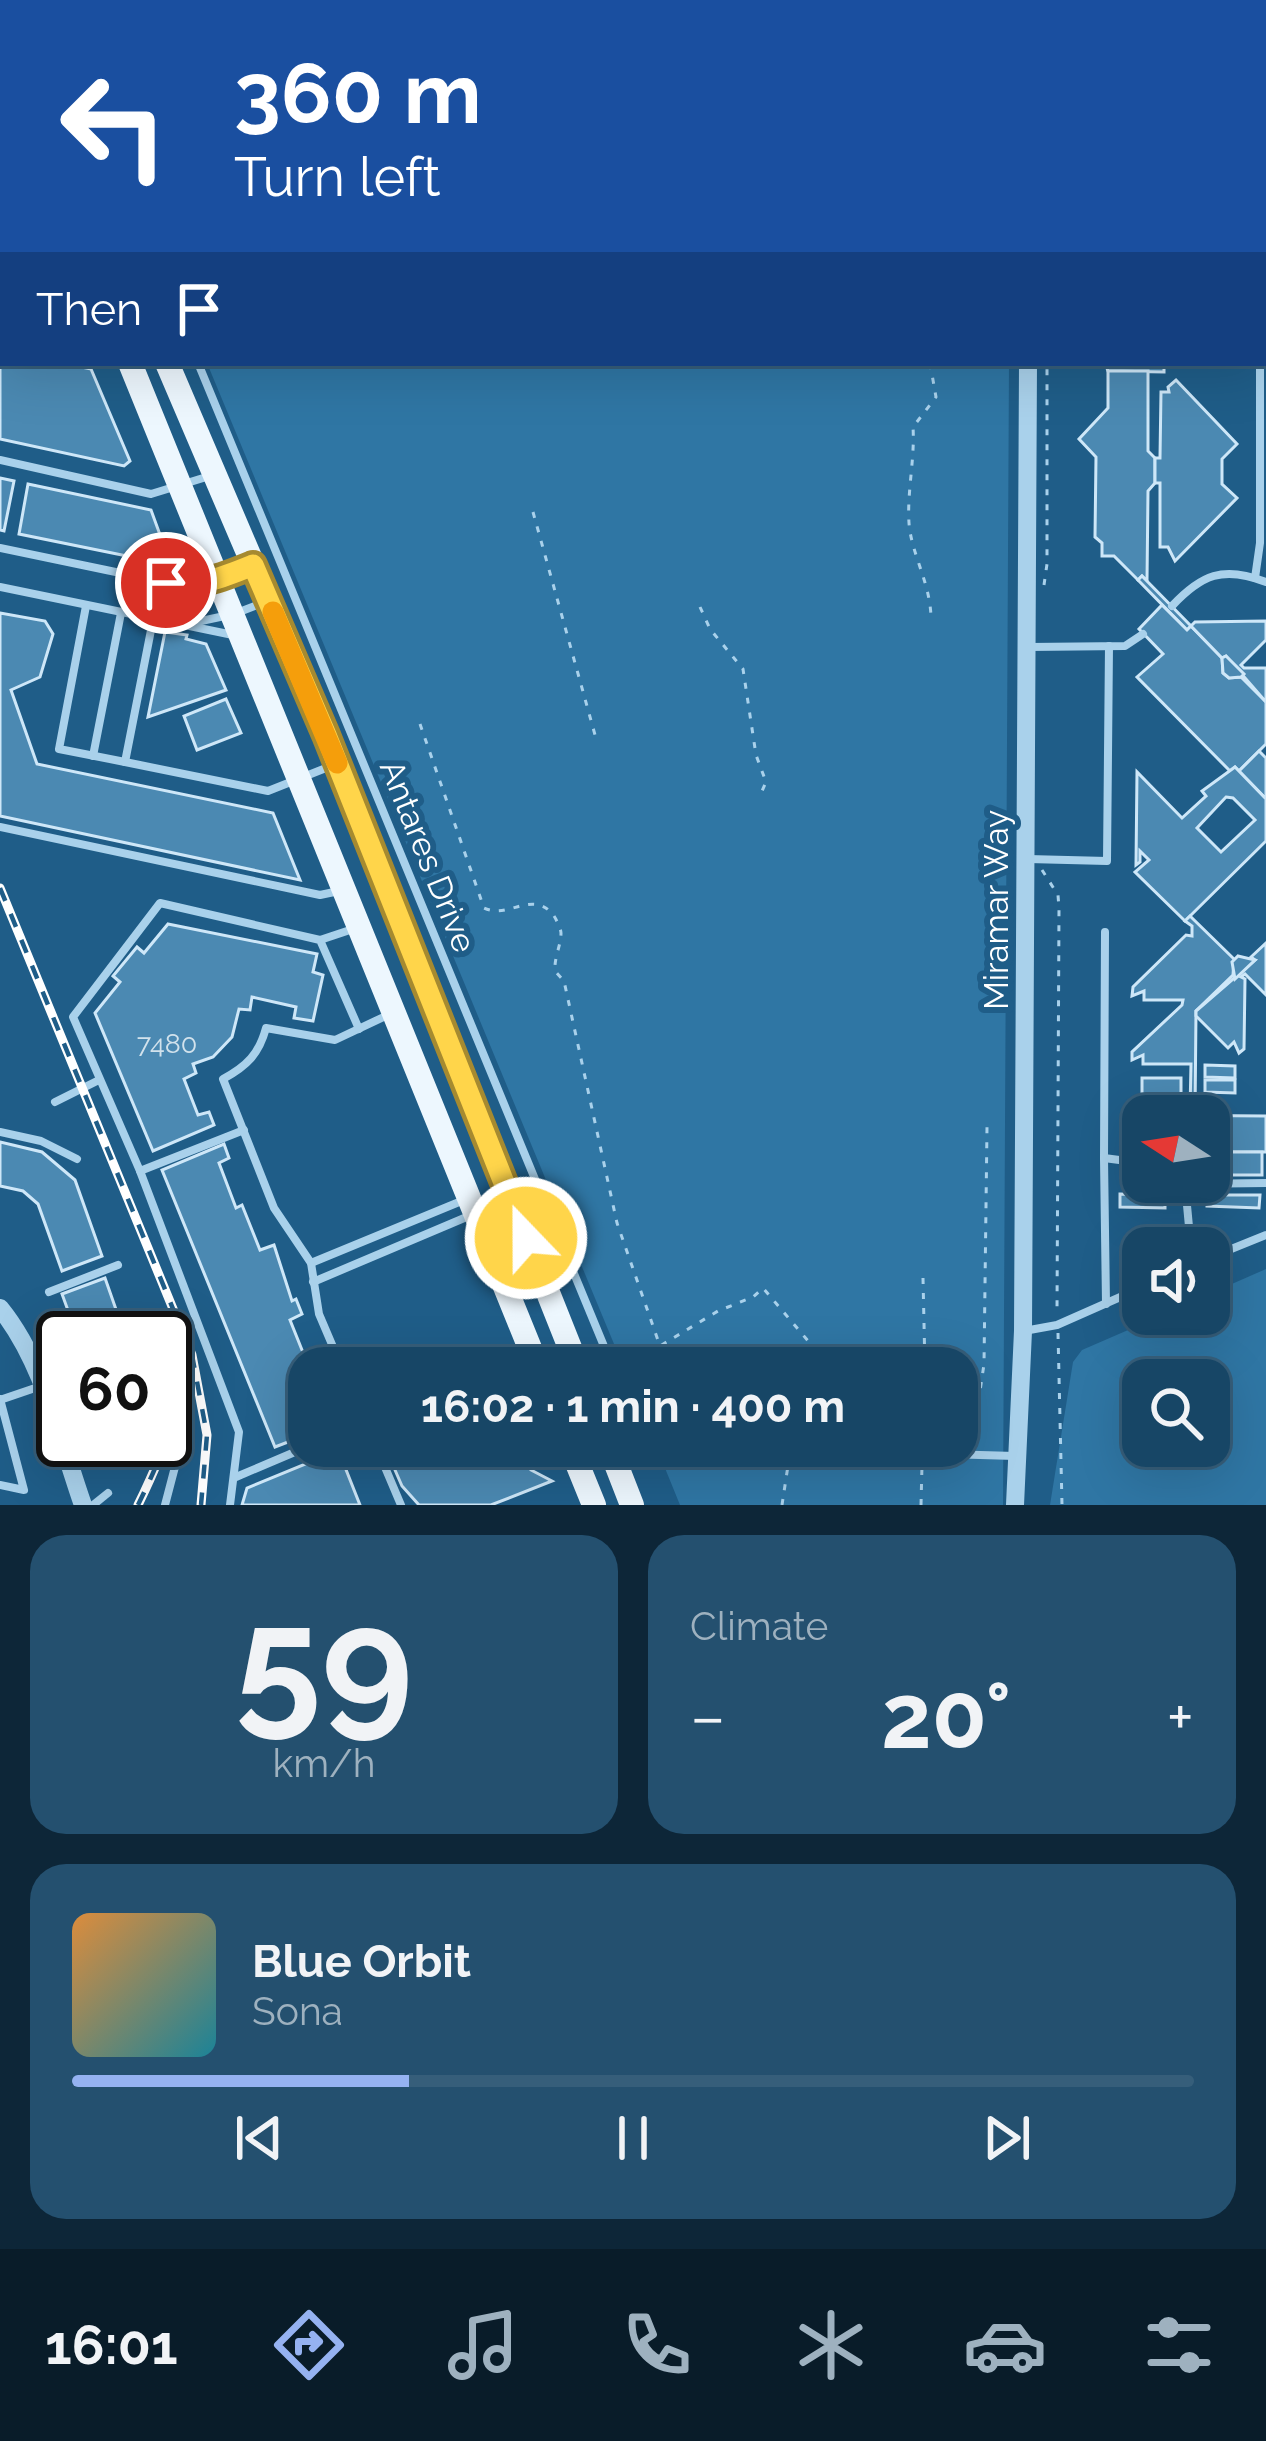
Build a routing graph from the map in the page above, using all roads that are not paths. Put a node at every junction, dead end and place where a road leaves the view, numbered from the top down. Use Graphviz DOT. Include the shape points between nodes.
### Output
graph roads {
  1 [pos="131,366"];
  2 [pos="168,366"];
  3 [pos="199,366"];
  4 [pos="1028,366"];
  5 [pos="1260,366"];
  6 [pos="0,460"];
  7 [pos="214,475"];
  8 [pos="181,485"];
  9 [pos="0,548"];
  10 [pos="253,565"];
  11 [pos="220,578"];
  12 [pos="1255,578"];
  13 [pos="1266,582"];
  14 [pos="0,587"];
  15 [pos="86,606"];
  16 [pos="1172,606"];
  17 [pos="273,611"];
  18 [pos="121,613"];
  19 [pos="153,620"];
  20 [pos="180,625"];
  21 [pos="238,625"];
  22 [pos="1143,634"];
  23 [pos="1109,646"];
  24 [pos="1028,647"];
  25 [pos="93,756"];
  26 [pos="125,762"];
  27 [pos="337,764"];
  28 [pos="301,778"];
  29 [pos="0,826"];
  30 [pos="1033,859"];
  31 [pos="346,889"];
  32 [pos="361,926"];
  33 [pos="1105,932"];
  34 [pos="320,940"];
  35 [pos="395,1012"];
  36 [pos="359,1029"];
  37 [pos="99,1079"];
  38 [pos="55,1102"];
  39 [pos="244,1130"];
  40 [pos="0,1132"];
  41 [pos="1104,1158"];
  42 [pos="77,1159"];
  43 [pos="1122,1160"];
  44 [pos="140,1171"];
  45 [pos="1230,1183"];
  46 [pos="1266,1183"];
  47 [pos="473,1205"];
  48 [pos="1266,1235"];
  49 [pos="1230,1250"];
  50 [pos="310,1264"];
  51 [pos="118,1265"];
  52 [pos="314,1282"];
  53 [pos="49,1292"];
  54 [pos="1122,1297"];
  55 [pos="1106,1304"];
  56 [pos="0,1308"];
  57 [pos="1023,1331"];
  58 [pos="529,1343"];
  59 [pos="334,1347"];
  60 [pos="518,1347"];
  61 [pos="530,1347"];
  62 [pos="570,1347"];
  63 [pos="604,1347"];
  64 [pos="36,1375"];
  65 [pos="36,1388"];
  66 [pos="0,1400"];
  67 [pos="4,1437"];
  68 [pos="288,1455"];
  69 [pos="978,1455"];
  70 [pos="1020,1456"];
  71 [pos="70,1467"];
  72 [pos="175,1467"];
  73 [pos="385,1467"];
  74 [pos="578,1467"];
  75 [pos="617,1467"];
  76 [pos="236,1477"];
  77 [pos="0,1485"];
  78 [pos="108,1493"];
  79 [pos="83,1505"];
  80 [pos="93,1505"];
  81 [pos="165,1505"];
  82 [pos="230,1505"];
  83 [pos="401,1505"];
  84 [pos="593,1505"];
  85 [pos="632,1505"];
  86 [pos="1016,1505"];
  87 [pos="1025,1505"];
  1 -- 8 [label="main road"];
  2 -- 7 [label="main road"];
  3 -- 63 [label="lane, Antares Drive"];
  4 -- 24 [label="street, Miramar Way"];
  5 -- 12 [label="lane"];
  6 -- 8 [label="lane" via="151,494"];
  7 -- 8 [label="lane"];
  7 -- 10 [label="main road"];
  8 -- 11 [label="main road"];
  9 -- 11 [label="lane" via="178,585"];
  10 -- 11 [label="lane"];
  10 -- 17 [label="main road"];
  11 -- 21 [label="main road"];
  12 -- 13 [label="lane"];
  12 -- 16 [label="lane" via="1195,581"];
  14 -- 15 [label="lane"];
  15 -- 18 [label="lane"];
  15 -- 25 [label="lane" via="58,749"];
  17 -- 21 [label="lane"];
  17 -- 21 [label="lane"];
  17 -- 27 [label="main road"];
  18 -- 19 [label="lane"];
  18 -- 25 [label="lane"];
  19 -- 20 [label="lane"];
  19 -- 26 [label="lane"];
  20 -- 21 [label="lane"];
  20 -- 21 [label="lane" via="221,635"];
  21 -- 28 [label="main road"];
  22 -- 23 [label="lane"];
  23 -- 24 [label="lane"];
  23 -- 30 [label="lane" via="1107,861"];
  24 -- 30 [label="street, Miramar Way"];
  25 -- 26 [label="lane"];
  26 -- 28 [label="lane" via="268,791"];
  27 -- 28 [label="lane"];
  27 -- 62 [label="main road"];
  28 -- 31 [label="main road"];
  29 -- 31 [label="lane" via="320,895"];
  30 -- 57 [label="street, Miramar Way"];
  31 -- 32 [label="main road"];
  32 -- 34 [label="lane"];
  32 -- 35 [label="main road"];
  33 -- 41 [label="lane"];
  34 -- 36 [label="lane"];
  34 -- 37 [label="lane" via="160,903 73,1017"];
  35 -- 36 [label="lane"];
  35 -- 47 [label="main road"];
  36 -- 39 [label="lane" via="325,1041 266,1028 252,1059 224,1079"];
  37 -- 38 [label="lane"];
  37 -- 44 [label="lane"];
  39 -- 44 [label="lane"];
  39 -- 50 [label="lane" via="274,1208"];
  40 -- 42 [label="lane"];
  41 -- 43 [label="lane"];
  41 -- 55 [label="lane"];
  44 -- 76 [label="lane" via="239,1432"];
  45 -- 46 [label="lane"];
  47 -- 50 [label="lane"];
  47 -- 52 [label="lane"];
  47 -- 58 [label="main road"];
  48 -- 49 [label="lane"];
  50 -- 52 [label="lane"];
  51 -- 53 [label="lane"];
  52 -- 59 [label="lane"];
  54 -- 55 [label="lane"];
  55 -- 57 [label="lane"];
  56 -- 64 [label="street"];
  57 -- 70 [label="street, Miramar Way"];
  58 -- 60 [label="lane"];
  58 -- 61 [label="main road"];
  65 -- 66 [label="lane"];
  66 -- 67 [label="lane"];
  67 -- 77 [label="lane" via="24,1490"];
  68 -- 76 [label="lane"];
  69 -- 70 [label="lane"];
  70 -- 86 [label="street, Miramar Way"];
  70 -- 87 [label="street, Miramar Way"];
  71 -- 79 [label="street"];
  72 -- 81 [label="lane"];
  73 -- 83 [label="lane"];
  74 -- 84 [label="main road"];
  75 -- 85 [label="main road"];
  76 -- 82 [label="lane"];
  78 -- 80 [label="lane"];
}
